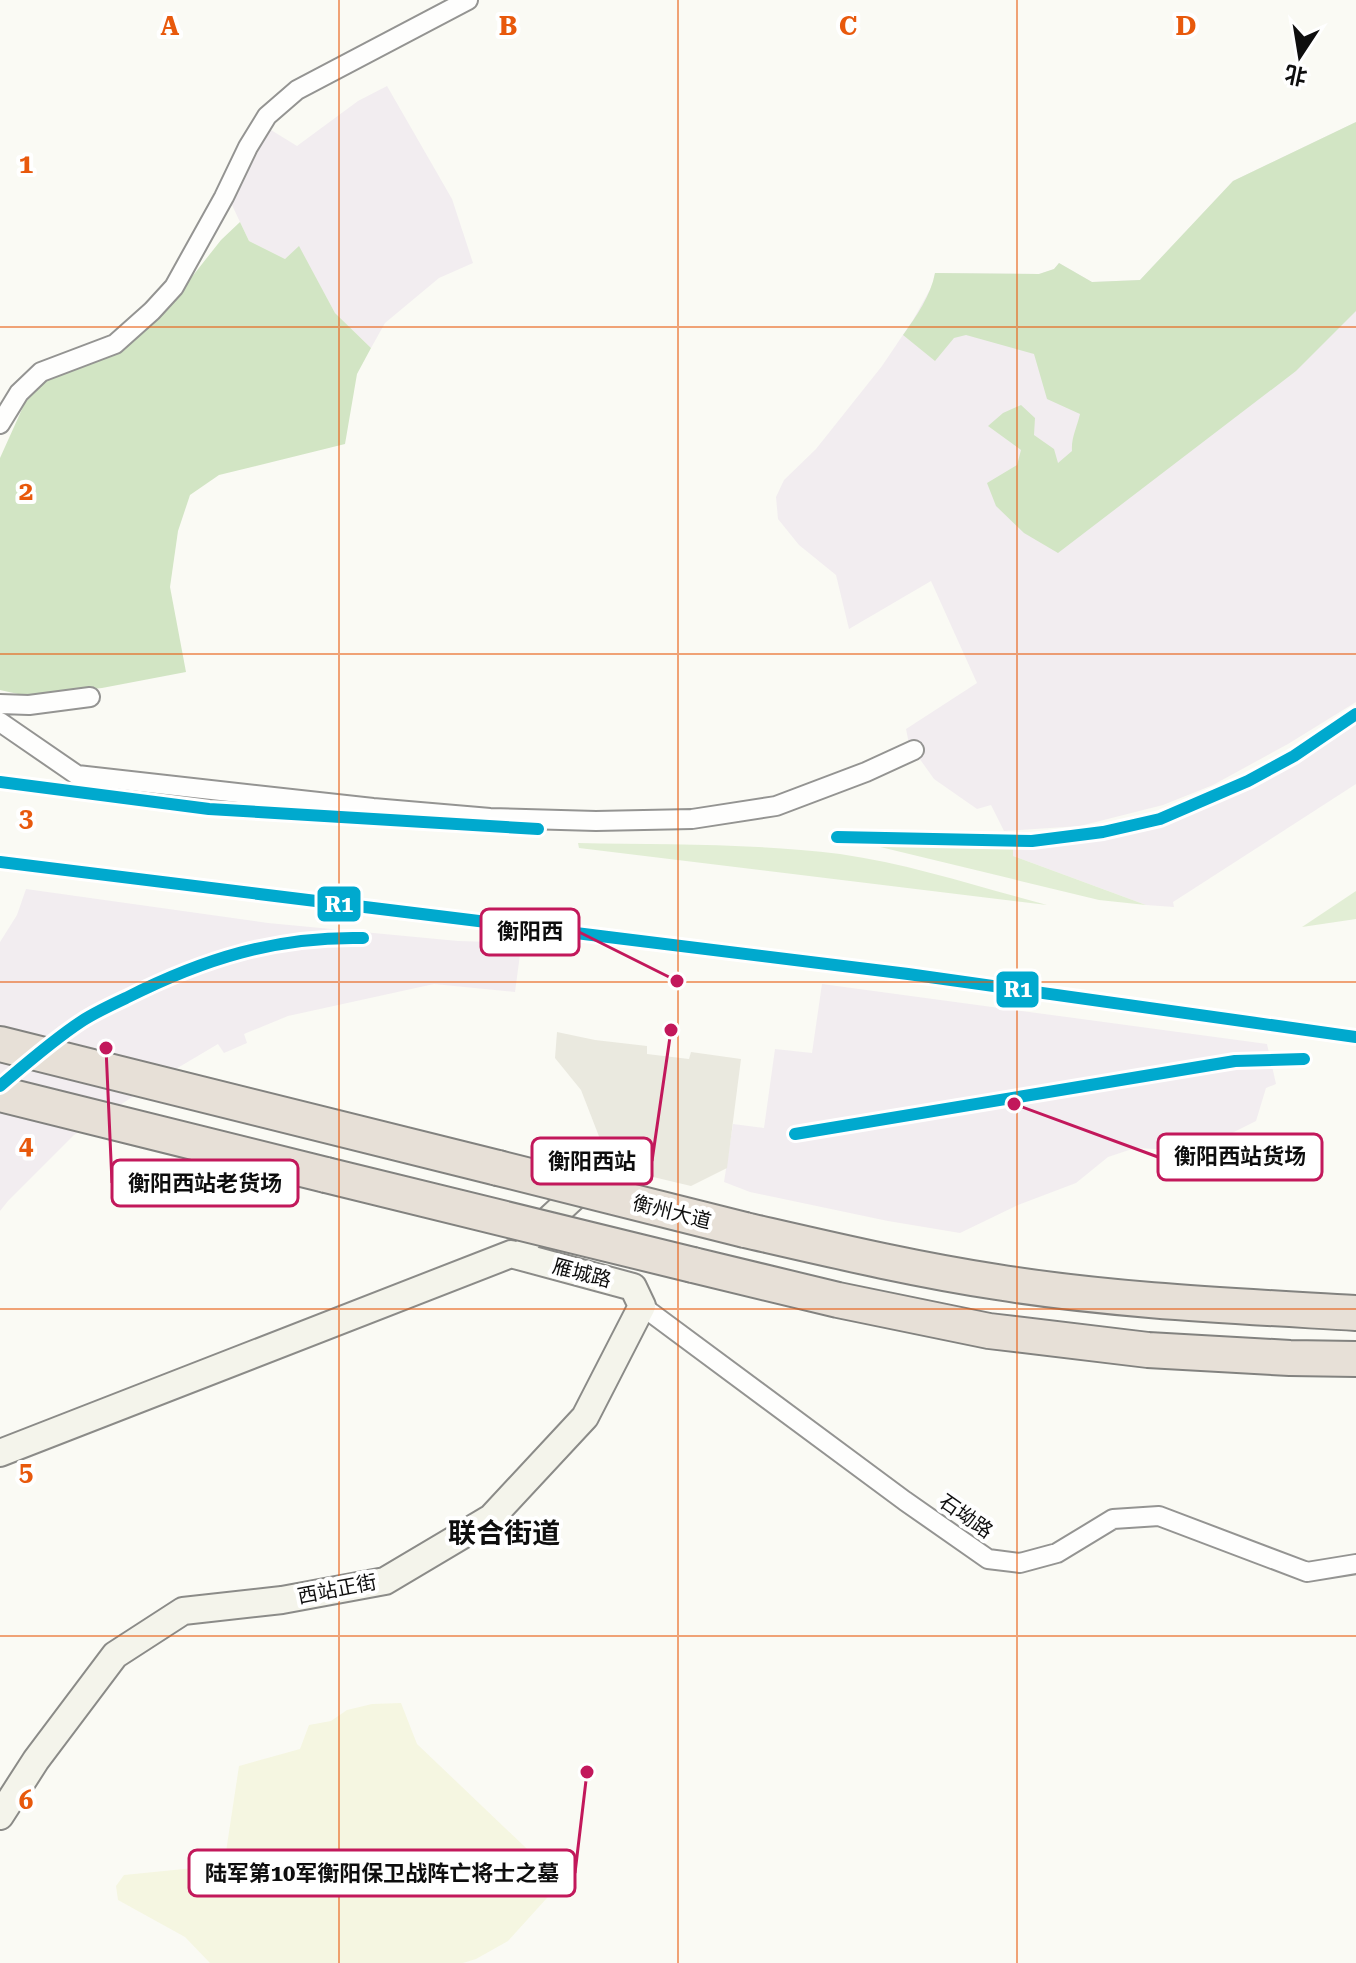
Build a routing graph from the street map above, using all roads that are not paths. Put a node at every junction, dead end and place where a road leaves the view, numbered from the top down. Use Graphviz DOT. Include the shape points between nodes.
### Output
graph roads {
  1 [pos="468,0"];
  2 [pos="0,424"];
  3 [pos="90,697"];
  4 [pos="0,704"];
  5 [pos="0,722"];
  6 [pos="914,750"];
  7 [pos="0,1044"];
  8 [pos="0,1094"];
  9 [pos="607,1166"];
  10 [pos="515,1258"];
  11 [pos="997,1283"];
  12 [pos="1156,1301"];
  13 [pos="642,1306"];
  14 [pos="1356,1313"];
  15 [pos="989,1331"];
  16 [pos="1148,1350"];
  17 [pos="1356,1359"];
  18 [pos="0,1453"];
  19 [pos="0,1462"];
  20 [pos="1356,1564"];
  21 [pos="0,1816"];
  1 -- 2 [label="street" via="297,90 267,116 174,287 115,344 41,372 19,393"];
  3 -- 4 [label="street"];
  5 -- 6 [label="street" via="77,775 490,818 692,819 776,806"];
  7 -- 11 [label="highway, 衡州大道, bridge" via="745,1230"];
  8 -- 15 [label="highway, bridge" via="838,1300"];
  9 -- 10 [label="street" via="519,1247"];
  10 -- 13 [label="street, 雁城路" via="629,1291"];
  10 -- 18 [label="street" via="511,1254 496,1259"];
  10 -- 19 [label="street"];
  11 -- 12 [label="highway, 衡州大道"];
  11 -- 15 [label="highway" via="1006,1309"];
  12 -- 14 [label="highway, 衡州大道"];
  12 -- 16 [label="highway" via="1139,1305 1126,1321 1133,1340"];
  13 -- 20 [label="street, 石坳路" via="988,1559 1020,1563 1057,1553 1113,1519 1159,1516 1307,1572"];
  13 -- 21 [label="street, 西站正街" via="585,1417 491,1518 385,1581 183,1611 115,1655"];
  15 -- 16 [label="highway"];
  16 -- 17 [label="highway"];
}
